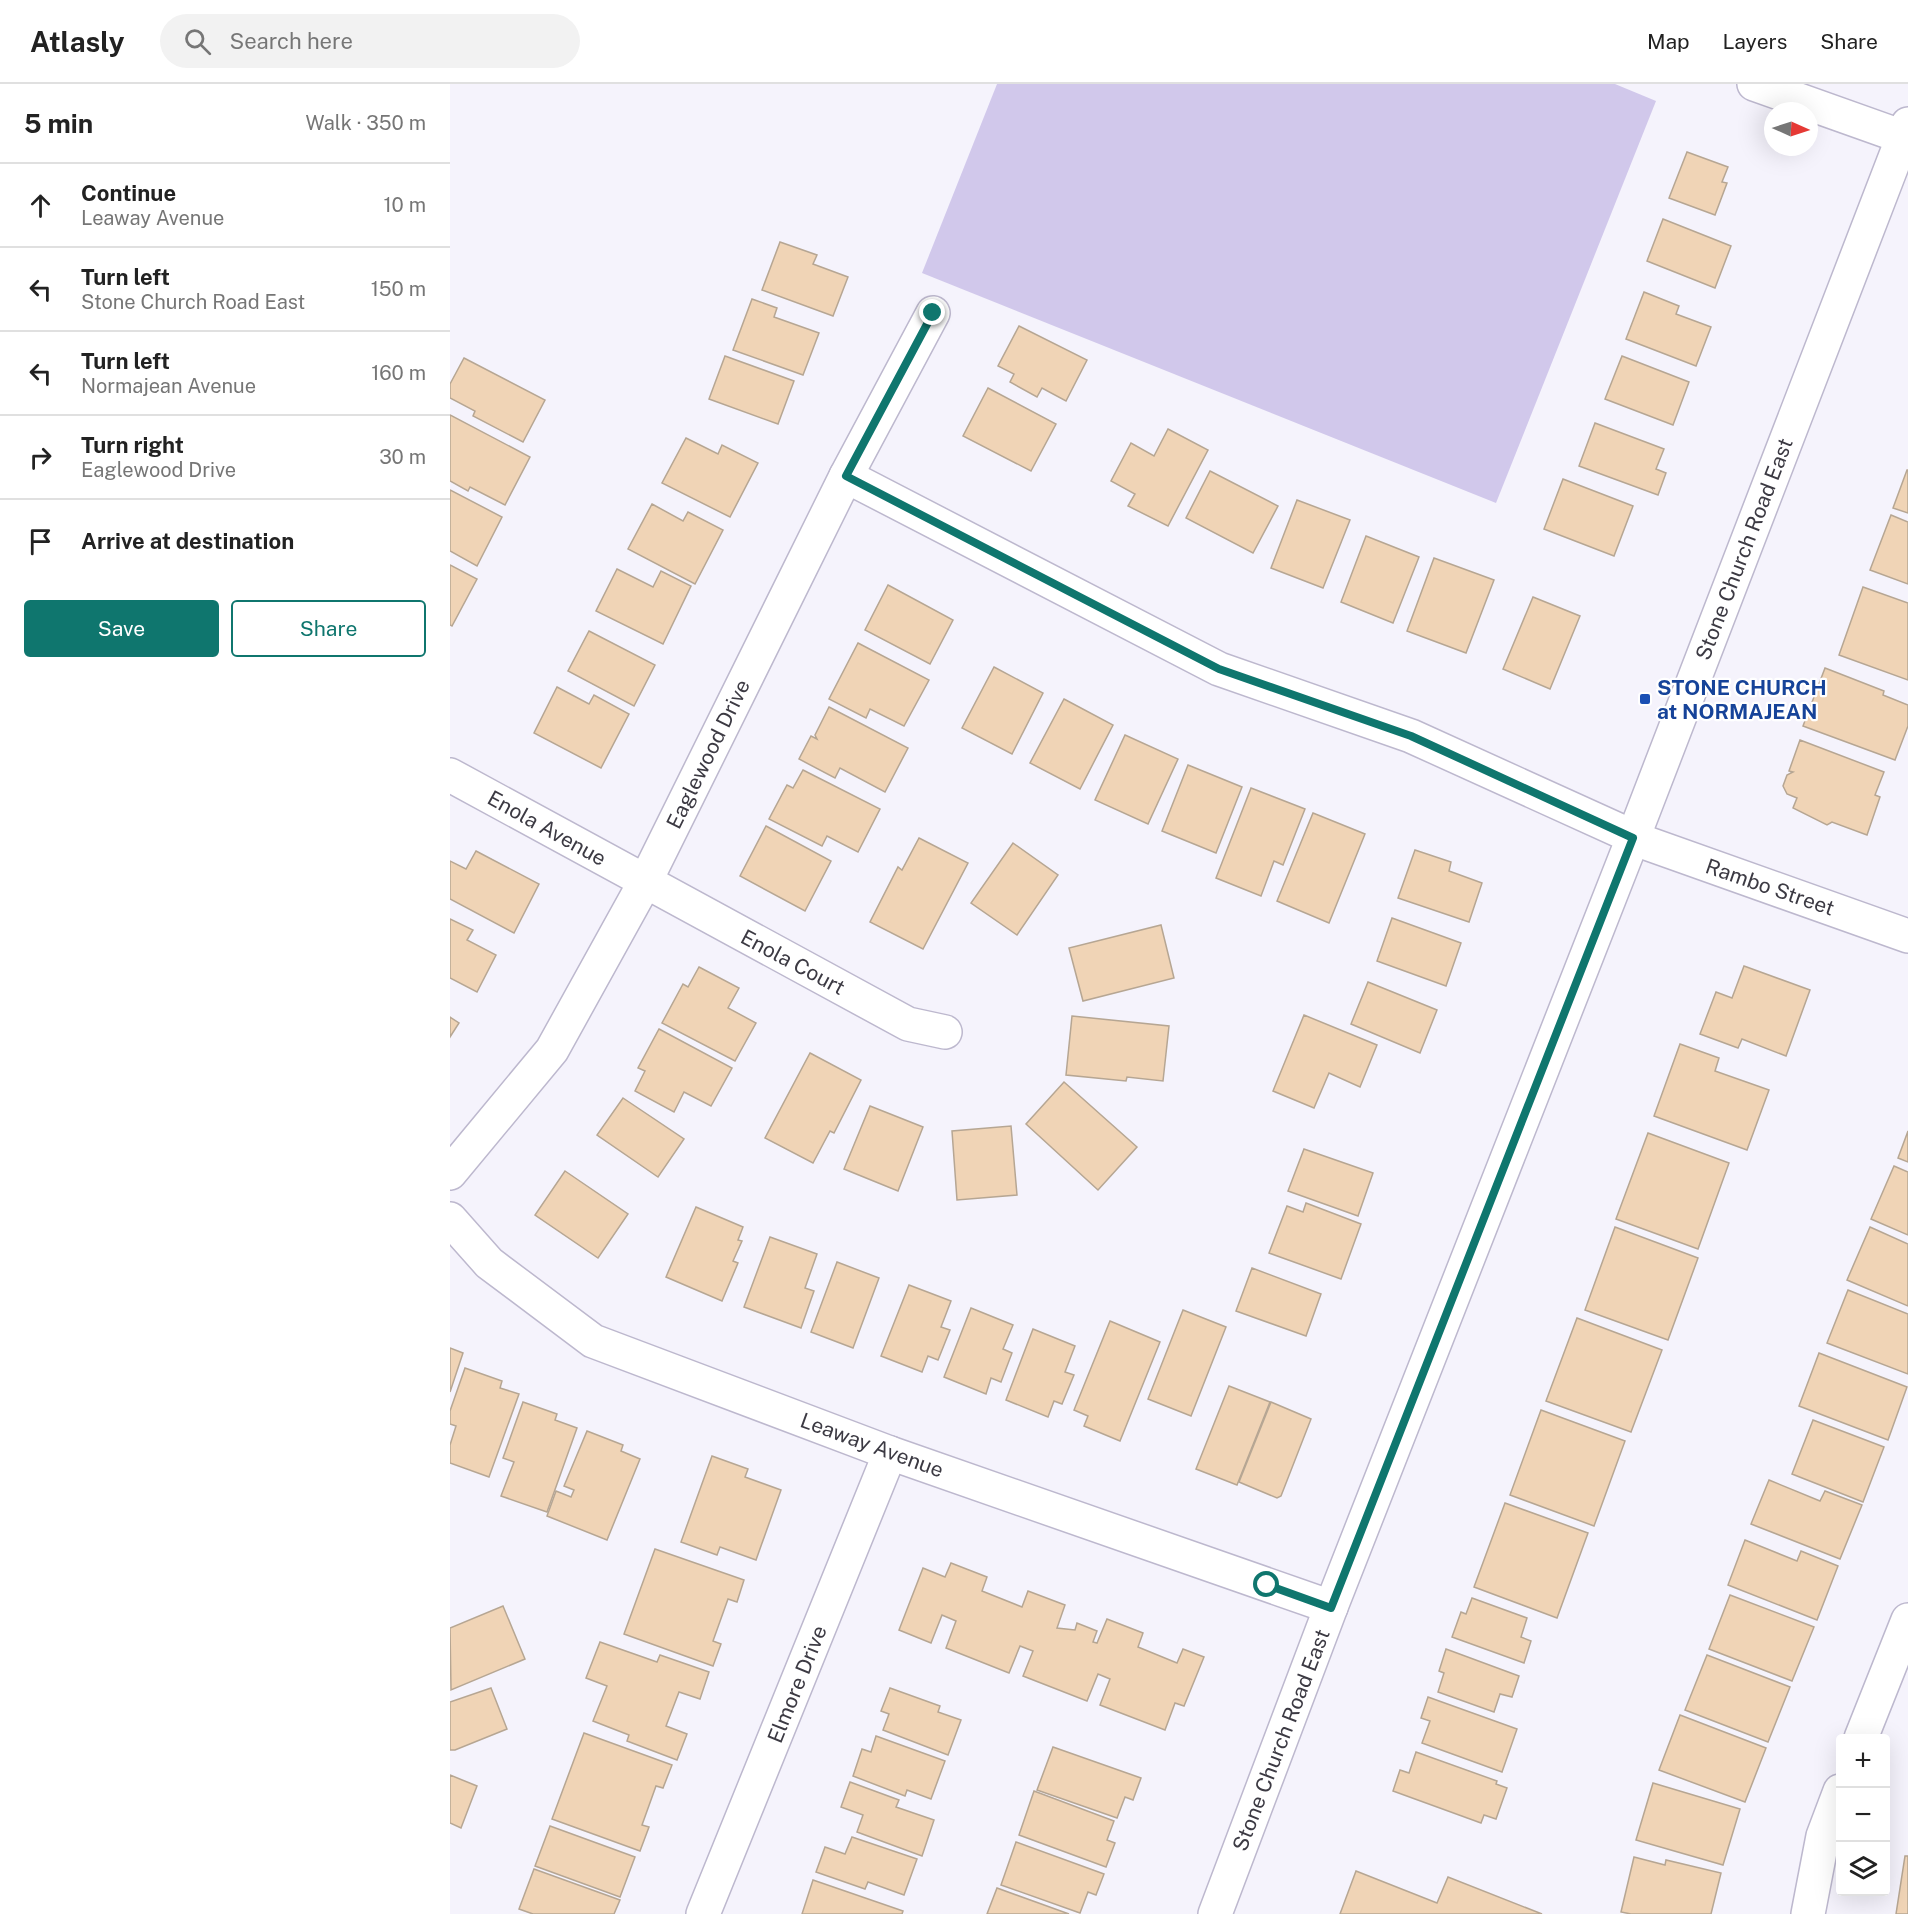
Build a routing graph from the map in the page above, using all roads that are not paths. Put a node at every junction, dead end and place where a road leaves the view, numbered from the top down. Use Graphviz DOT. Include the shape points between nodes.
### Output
graph roads {
  1 [pos="1754,84"];
  2 [pos="1905,130"];
  3 [pos="933,313"];
  4 [pos="846,476"];
  5 [pos="450,775"];
  6 [pos="1633,838"];
  7 [pos="645,882"];
  8 [pos="1908,936"];
  9 [pos="945,1032"];
  10 [pos="450,1173"];
  11 [pos="450,1219"];
  12 [pos="890,1453"];
  13 [pos="1331,1608"];
  14 [pos="1908,1620"];
  15 [pos="1863,1734"];
  16 [pos="1836,1802"];
  17 [pos="703,1914"];
  18 [pos="1215,1914"];
  19 [pos="1808,1914"];
  1 -- 2 [label="street"];
  2 -- 6 [label="street, Stone Church Road East"];
  3 -- 4 [label="street, Eaglewood Drive"];
  4 -- 6 [label="street, Rambo Street" via="1219,669 1411,736"];
  4 -- 7 [label="street, Eaglewood Drive"];
  5 -- 7 [label="street, Enola Avenue"];
  6 -- 8 [label="street, Rambo Street"];
  6 -- 13 [label="street, Stone Church Road East"];
  7 -- 9 [label="street, Enola Court" via="908,1024"];
  7 -- 10 [label="street, Eaglewood Drive" via="552,1050"];
  11 -- 12 [label="street, Leaway Avenue" via="489,1263 593,1341"];
  12 -- 13 [label="street, Leaway Avenue"];
  12 -- 17 [label="street, Elmore Drive"];
  13 -- 18 [label="street, Stone Church Road East"];
  14 -- 15 [label="street"];
  16 -- 19 [label="street" via="1823,1836"];
}
